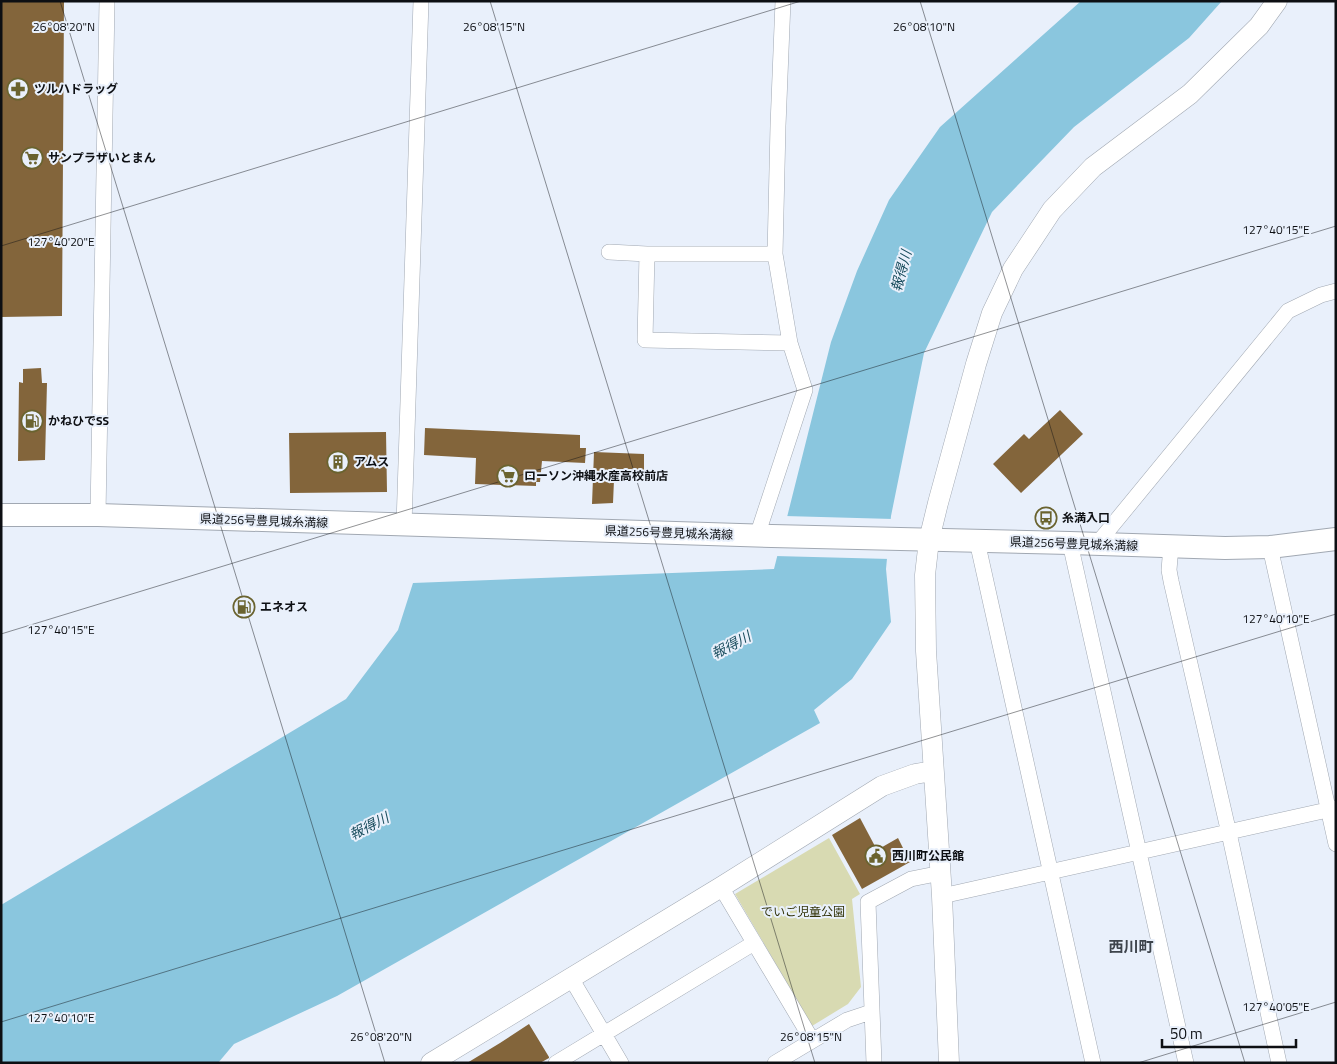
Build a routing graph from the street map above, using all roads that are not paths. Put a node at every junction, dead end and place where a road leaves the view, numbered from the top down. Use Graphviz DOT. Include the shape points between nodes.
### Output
graph roads {
  1 [pos="107,1"];
  2 [pos="421,1"];
  3 [pos="783,1"];
  4 [pos="1277,1"];
  5 [pos="609,252"];
  6 [pos="647,254"];
  7 [pos="775,254"];
  8 [pos="1336,291"];
  9 [pos="790,343"];
  10 [pos="1,515"];
  11 [pos="98,515"];
  12 [pos="404,525"];
  13 [pos="764,536"];
  14 [pos="1336,539"];
  15 [pos="929,540"];
  16 [pos="977,541"];
  17 [pos="1070,543"];
  18 [pos="1097,544"];
  19 [pos="1171,546"];
  20 [pos="1270,547"];
  21 [pos="933,771"];
  22 [pos="1332,809"];
  23 [pos="1229,832"];
  24 [pos="1336,844"];
  25 [pos="1139,852"];
  26 [pos="1051,872"];
  27 [pos="940,873"];
  28 [pos="721,887"];
  29 [pos="942,896"];
  30 [pos="754,943"];
  31 [pos="571,978"];
  32 [pos="872,1012"];
  33 [pos="604,1034"];
  34 [pos="812,1040"];
  35 [pos="431,1063"];
  36 [pos="556,1063"];
  37 [pos="621,1063"];
  38 [pos="775,1063"];
  39 [pos="874,1063"];
  40 [pos="949,1063"];
  41 [pos="1093,1063"];
  42 [pos="1186,1063"];
  43 [pos="1279,1063"];
  1 -- 11 [label="street"];
  2 -- 12 [label="street"];
  3 -- 7 [label="street"];
  4 -- 15 [label="street" via="1259,26 1190,94 1093,167 1073,187 1052,210 1013,269 992,313 976,364"];
  5 -- 6 [label="street"];
  6 -- 7 [label="street"];
  6 -- 9 [label="street" via="645,340"];
  7 -- 9 [label="street"];
  8 -- 18 [label="street" via="1288,311"];
  9 -- 13 [label="street" via="805,390"];
  10 -- 11 [label="main road, 県道256号豊見城糸満線"];
  11 -- 12 [label="main road, 県道256号豊見城糸満線"];
  12 -- 13 [label="main road, 県道256号豊見城糸満線"];
  13 -- 15 [label="main road, 県道256号豊見城糸満線"];
  14 -- 20 [label="main road, 県道256号豊見城糸満線"];
  15 -- 16 [label="main road, 県道256号豊見城糸満線"];
  15 -- 21 [label="street" via="925,623"];
  16 -- 17 [label="main road, 県道256号豊見城糸満線"];
  16 -- 26 [label="street"];
  17 -- 18 [label="main road, 県道256号豊見城糸満線"];
  17 -- 25 [label="street"];
  18 -- 19 [label="main road, 県道256号豊見城糸満線"];
  19 -- 20 [label="main road, 県道256号豊見城糸満線"];
  19 -- 23 [label="street" via="1171,581"];
  20 -- 22 [label="street"];
  21 -- 27 [label="street"];
  21 -- 28 [label="street" via="882,786"];
  22 -- 23 [label="street"];
  22 -- 24 [label="street"];
  23 -- 25 [label="street"];
  23 -- 43 [label="street"];
  25 -- 26 [label="street"];
  25 -- 42 [label="street"];
  26 -- 29 [label="street"];
  26 -- 41 [label="street"];
  27 -- 29 [label="street"];
  27 -- 32 [label="street" via="911,878 868,902"];
  28 -- 30 [label="street"];
  28 -- 31 [label="street"];
  29 -- 40 [label="street"];
  30 -- 33 [label="street"];
  30 -- 34 [label="street"];
  31 -- 33 [label="street"];
  31 -- 35 [label="street"];
  32 -- 34 [label="street" via="847,1020"];
  32 -- 39 [label="street"];
  33 -- 36 [label="street"];
  33 -- 37 [label="street"];
  34 -- 38 [label="street"];
}
